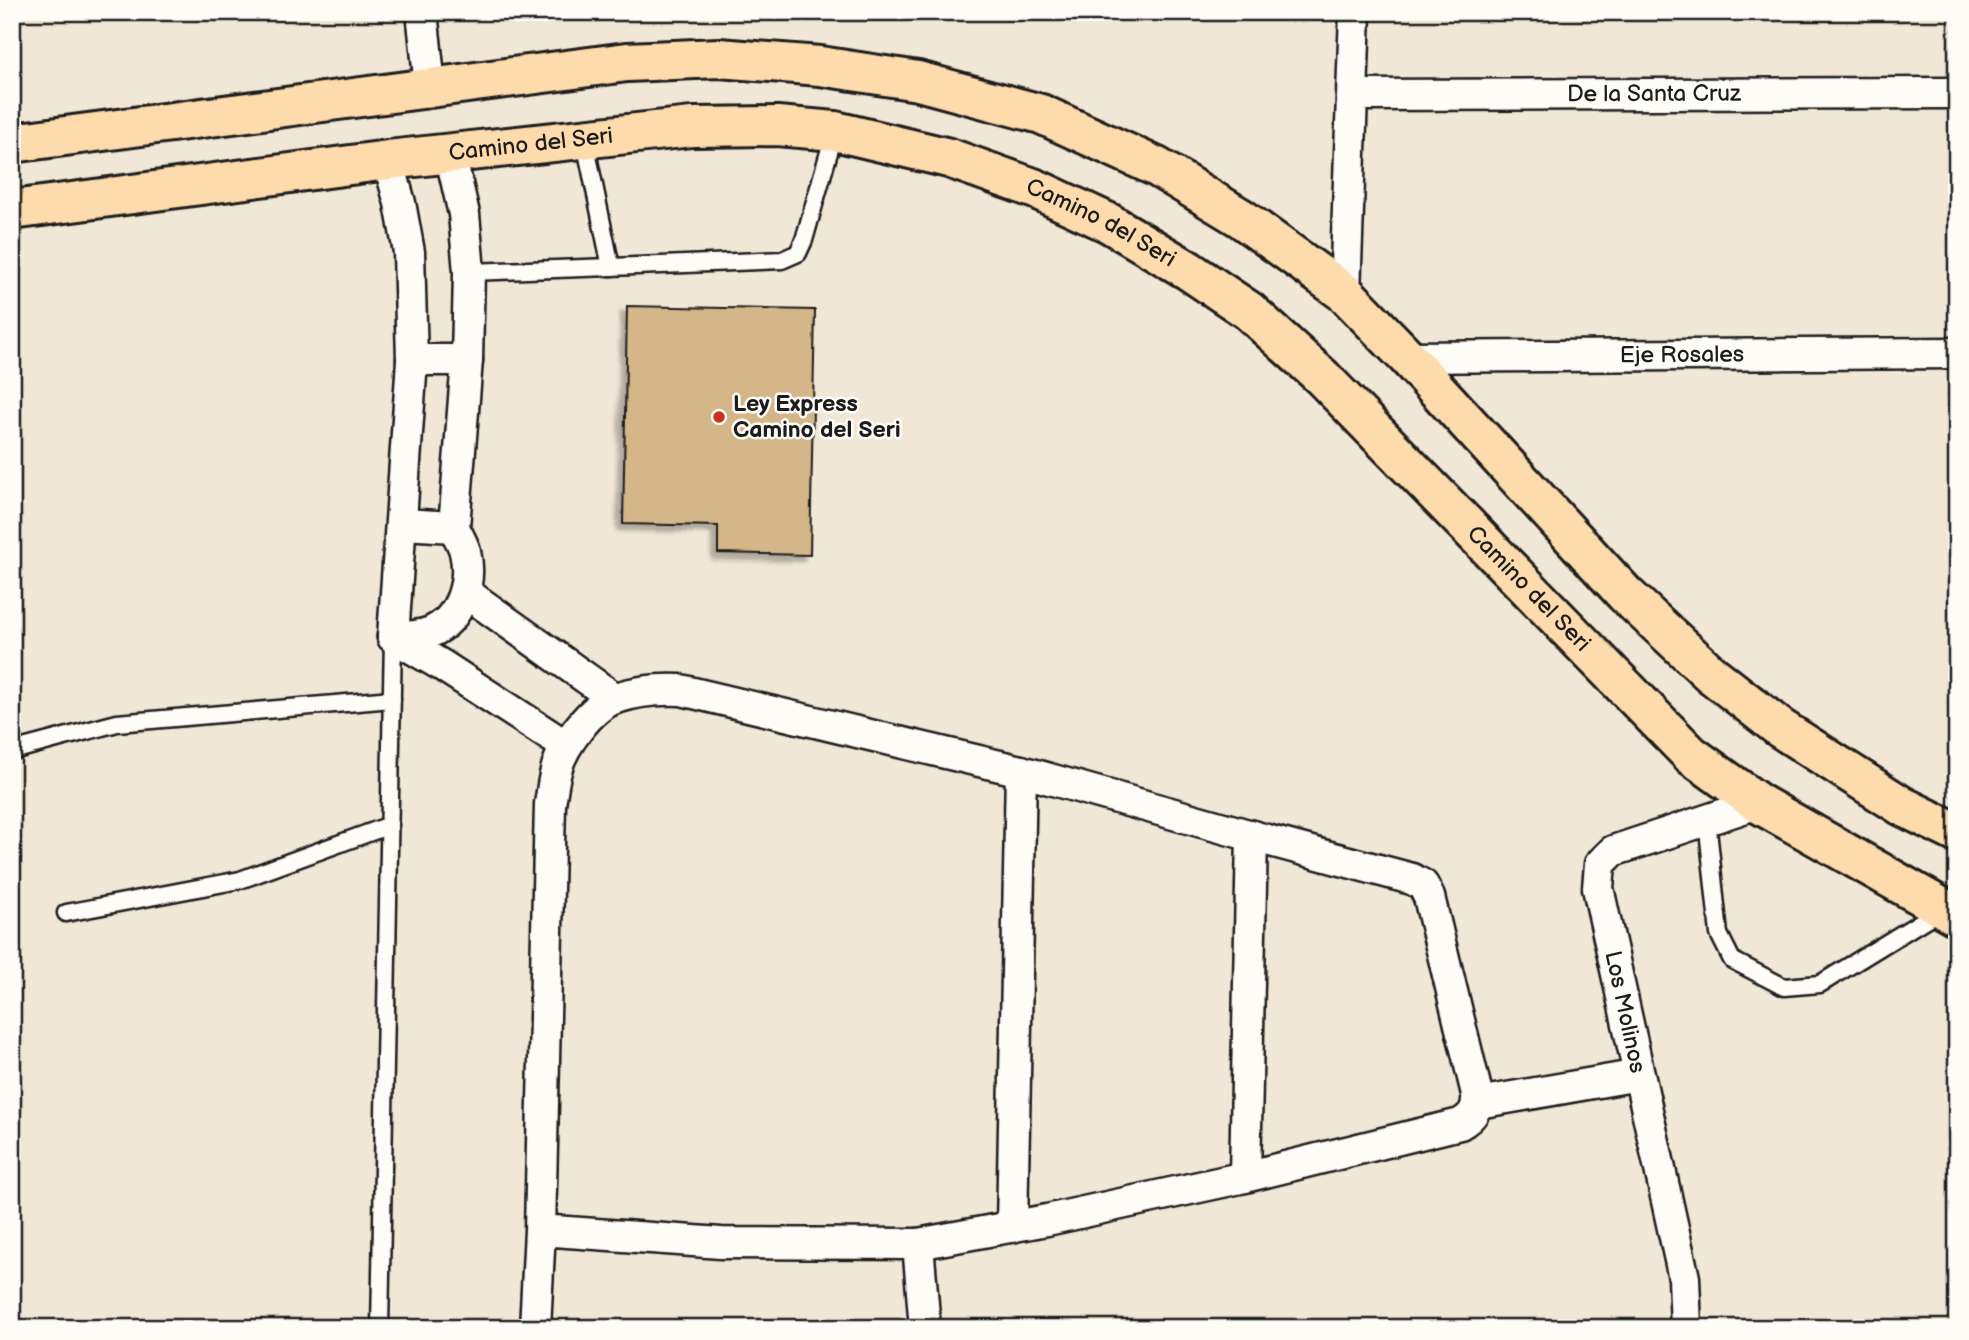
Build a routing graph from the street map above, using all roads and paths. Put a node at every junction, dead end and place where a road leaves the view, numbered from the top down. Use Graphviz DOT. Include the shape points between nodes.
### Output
graph roads {
  1 [pos="422,12"];
  2 [pos="1355,12"];
  3 [pos="429,86"];
  4 [pos="1957,93"];
  5 [pos="1353,95"];
  6 [pos="835,131"];
  7 [pos="584,137"];
  8 [pos="12,143"];
  9 [pos="450,153"];
  10 [pos="388,160"];
  11 [pos="12,209"];
  12 [pos="611,267"];
  13 [pos="469,272"];
  14 [pos="1345,293"];
  15 [pos="1957,352"];
  16 [pos="1407,357"];
  17 [pos="412,359"];
  18 [pos="467,360"];
  19 [pos="401,524"];
  20 [pos="454,527"];
  21 [pos="465,592"];
  22 [pos="393,637"];
  23 [pos="614,698"];
  24 [pos="392,699"];
  25 [pos="566,746"];
  26 [pos="12,751"];
  27 [pos="1021,771"];
  28 [pos="1758,803"];
  29 [pos="1707,820"];
  30 [pos="390,825"];
  31 [pos="1957,833"];
  32 [pos="1252,836"];
  33 [pos="1950,912"];
  34 [pos="66,913"];
  35 [pos="1639,1075"];
  36 [pos="1478,1103"];
  37 [pos="1245,1177"];
  38 [pos="1012,1227"];
  39 [pos="540,1230"];
  40 [pos="918,1244"];
  41 [pos="380,1328"];
  42 [pos="535,1328"];
  43 [pos="925,1328"];
  44 [pos="1686,1328"];
  1 -- 3 [label="street"];
  2 -- 5 [label="street"];
  3 -- 8 [label="main road"];
  3 -- 14 [label="main road" via="627,62 719,58 820,66 918,81 1041,114 1157,167 1241,218"];
  4 -- 5 [label="street, De la Santa Cruz"];
  5 -- 14 [label="street"];
  6 -- 7 [label="main road, Camino del Seri" via="692,127"];
  6 -- 12 [label="lane" via="798,253 782,260"];
  6 -- 28 [label="main road, Camino del Seri" via="949,158 1036,189 1109,223 1249,311 1322,377 1691,755"];
  7 -- 9 [label="main road, Camino del Seri"];
  7 -- 12 [label="lane"];
  9 -- 10 [label="main road, Camino del Seri"];
  9 -- 13 [label="street" via="464,214"];
  10 -- 11 [label="main road, Camino del Seri"];
  10 -- 17 [label="street" via="409,252"];
  12 -- 13 [label="lane"];
  13 -- 18 [label="street"];
  14 -- 16 [label="main road"];
  15 -- 16 [label="street, Eje Rosales"];
  16 -- 31 [label="main road" via="1625,594 1711,674 1780,728 1902,806"];
  17 -- 18 [label="street"];
  17 -- 19 [label="street"];
  18 -- 20 [label="street"];
  19 -- 20 [label="street"];
  19 -- 22 [label="street"];
  20 -- 21 [label="street" via="464,550"];
  21 -- 22 [label="street" via="458,608 433,631"];
  21 -- 23 [label="street"];
  22 -- 24 [label="lane"];
  22 -- 25 [label="street"];
  23 -- 25 [label="street" via="587,719"];
  23 -- 27 [label="street" via="681,690"];
  24 -- 26 [label="lane" via="117,723"];
  24 -- 30 [label="lane"];
  25 -- 39 [label="street" via="550,804"];
  27 -- 32 [label="street"];
  27 -- 38 [label="street"];
  28 -- 29 [label="street, Los Molinos"];
  28 -- 33 [label="main road, Camino del Seri"];
  29 -- 33 [label="lane" via="1719,933 1732,960 1784,988 1820,984"];
  29 -- 35 [label="street, Los Molinos" via="1613,851 1600,864 1598,888"];
  30 -- 34 [label="lane" via="240,880"];
  30 -- 41 [label="lane"];
  32 -- 36 [label="street" via="1423,885"];
  32 -- 37 [label="street"];
  35 -- 36 [label="street"];
  35 -- 44 [label="street, Los Molinos" via="1684,1278"];
  36 -- 37 [label="street" via="1460,1124"];
  37 -- 38 [label="street"];
  38 -- 40 [label="street"];
  39 -- 40 [label="street" via="721,1243"];
  39 -- 42 [label="street"];
  40 -- 43 [label="street"];
}
